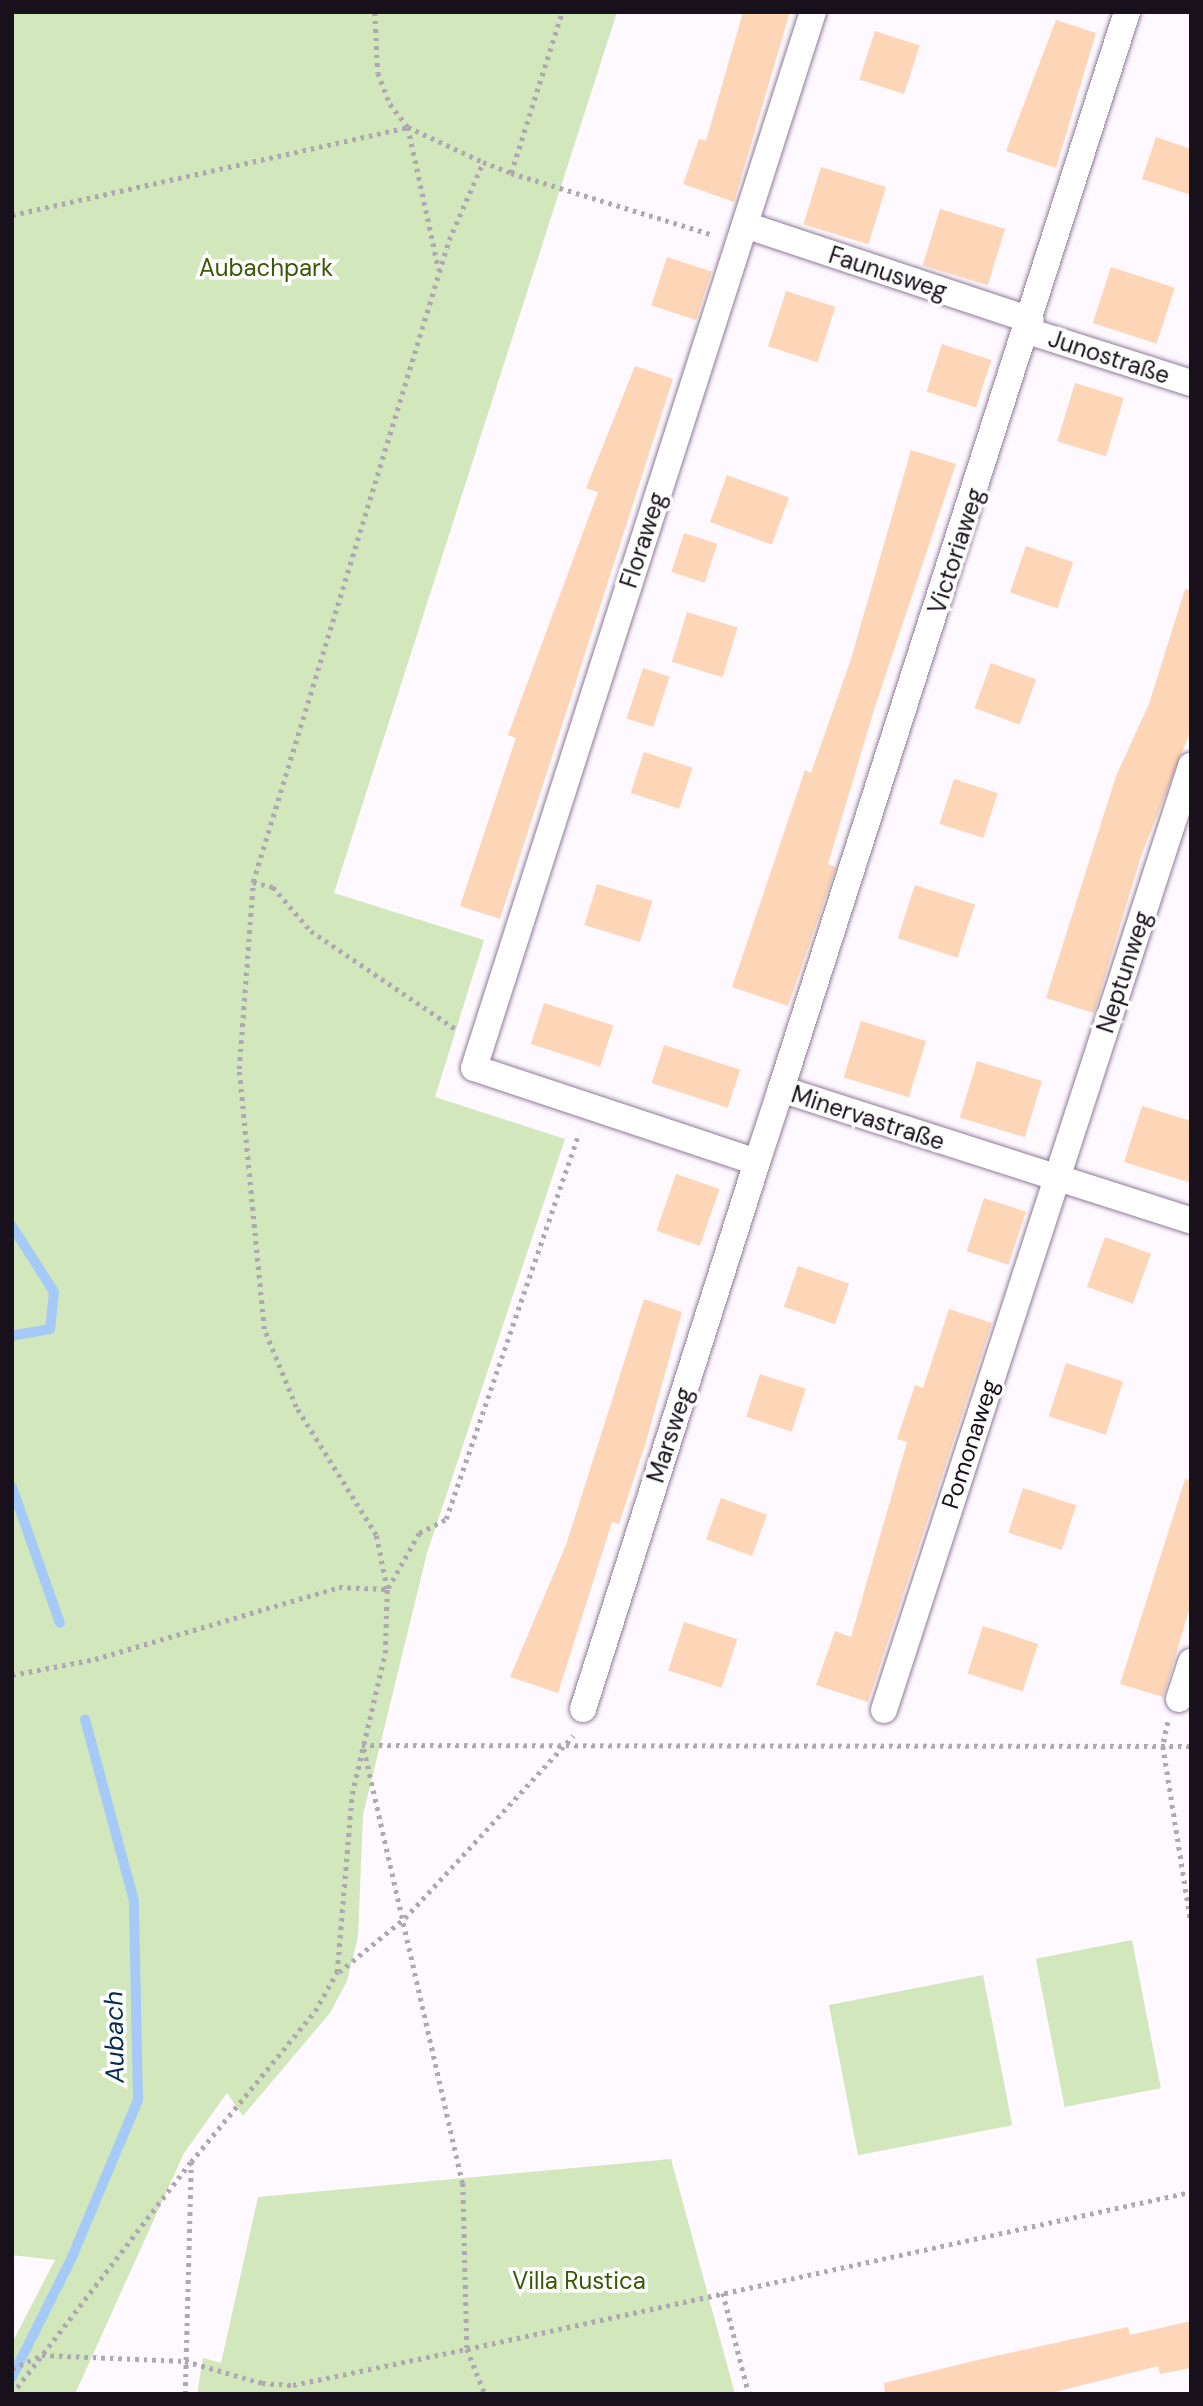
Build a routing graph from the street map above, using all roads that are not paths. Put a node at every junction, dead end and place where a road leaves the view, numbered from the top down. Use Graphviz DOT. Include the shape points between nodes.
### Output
graph roads {
  1 [pos="813,12"];
  2 [pos="1128,12"];
  3 [pos="742,234"];
  4 [pos="1029,326"];
  5 [pos="1191,383"];
  6 [pos="1191,766"];
  7 [pos="781,1089"];
  8 [pos="757,1162"];
  9 [pos="1057,1178"];
  10 [pos="1191,1221"];
  11 [pos="1191,1662"];
  12 [pos="1179,1699"];
  13 [pos="583,1709"];
  14 [pos="884,1710"];
  1 -- 3 [label="street, Floraweg"];
  2 -- 4 [label="street, Victoriaweg"];
  3 -- 4 [label="street, Faunusweg"];
  3 -- 8 [label="street, Floraweg" via="477,1057 588,1106"];
  4 -- 5 [label="street, Junostraße"];
  4 -- 7 [label="street, Victoriaweg"];
  6 -- 9 [label="street, Neptunweg"];
  7 -- 8 [label="street, Minervastraße"];
  7 -- 9 [label="street, Minervastraße"];
  8 -- 13 [label="street, Marsweg"];
  9 -- 10 [label="street, Minervastraße"];
  9 -- 14 [label="street, Pomonaweg"];
  11 -- 12 [label="street"];
}
